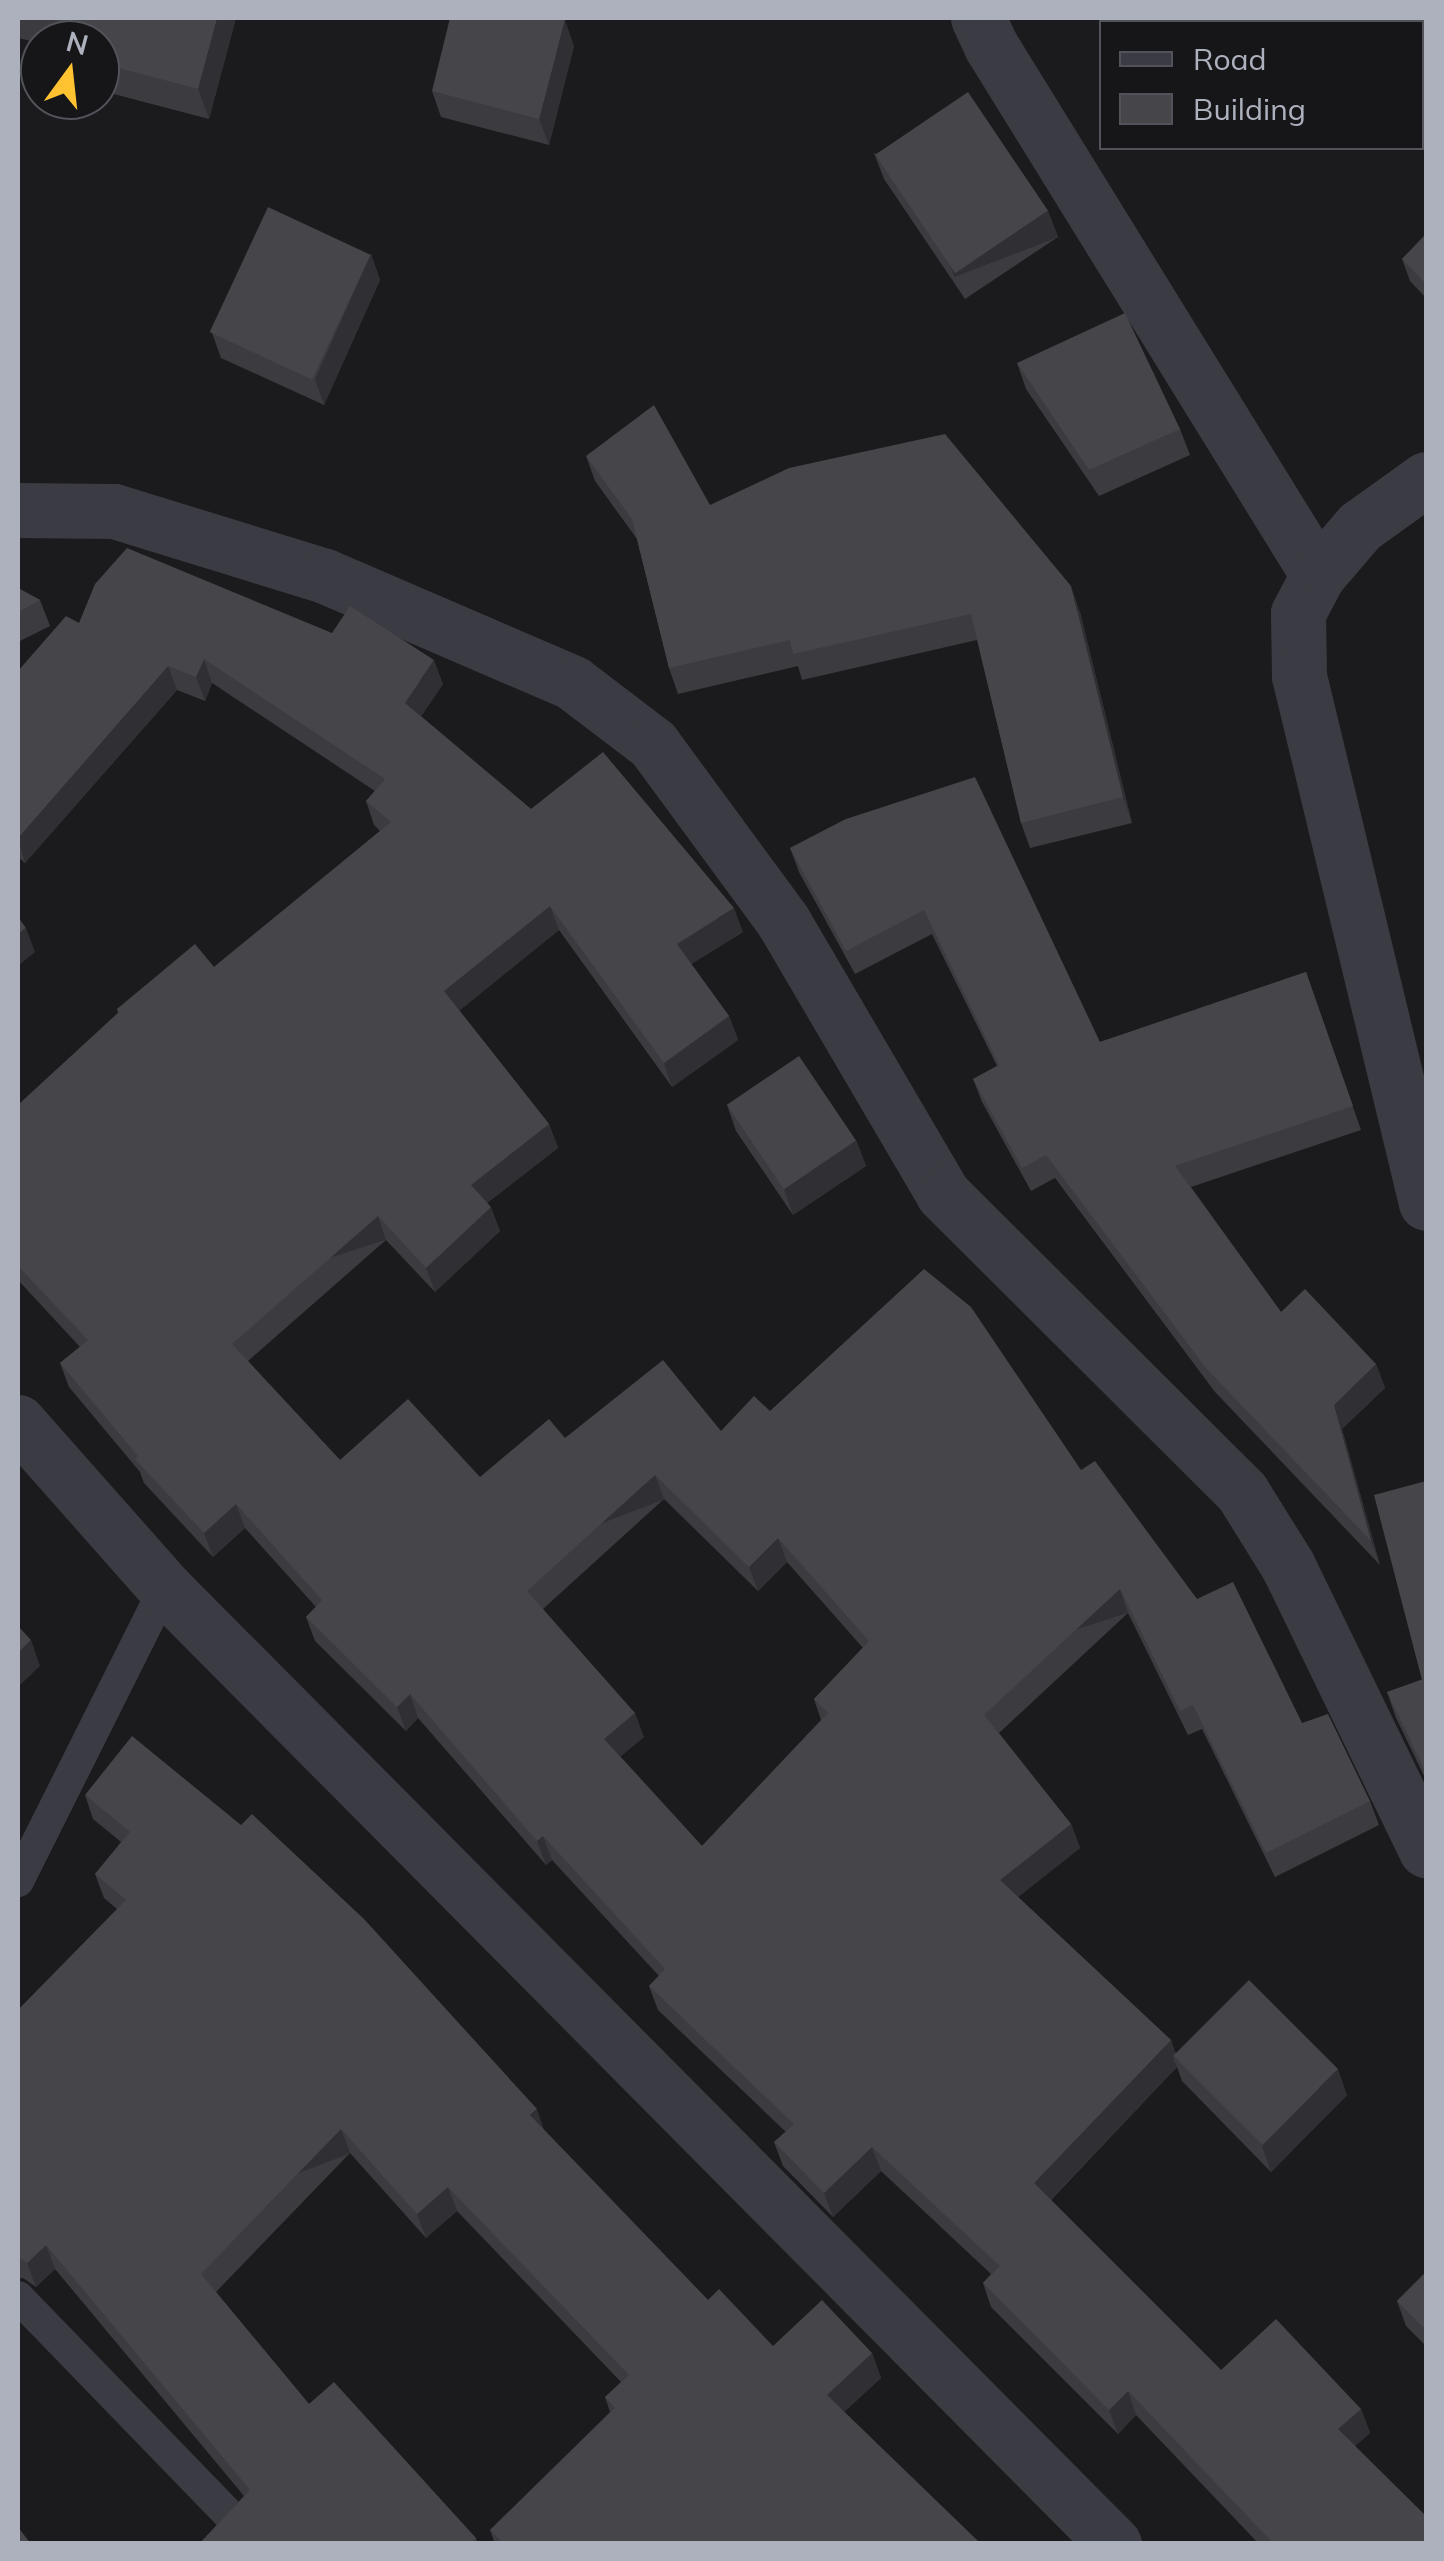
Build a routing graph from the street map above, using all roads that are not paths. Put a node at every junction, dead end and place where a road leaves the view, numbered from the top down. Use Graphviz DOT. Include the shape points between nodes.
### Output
graph roads {
  1 [pos="978,18"];
  2 [pos="1426,480"];
  3 [pos="18,510"];
  4 [pos="1318,575"];
  5 [pos="1426,1202"];
  6 [pos="18,1422"];
  7 [pos="164,1588"];
  8 [pos="1426,1850"];
  9 [pos="18,1881"];
  10 [pos="18,2298"];
  11 [pos="230,2516"];
  12 [pos="1114,2544"];
  1 -- 4 [label="street"];
  2 -- 4 [label="street" via="1360,526"];
  3 -- 8 [label="street" via="114,511 324,576 573,683 653,744 783,920 943,1194 1242,1492 1288,1566"];
  4 -- 5 [label="street" via="1298,613 1299,676"];
  6 -- 7 [label="street"];
  7 -- 9 [label="lane"];
  7 -- 12 [label="street"];
  10 -- 11 [label="lane"];
}
